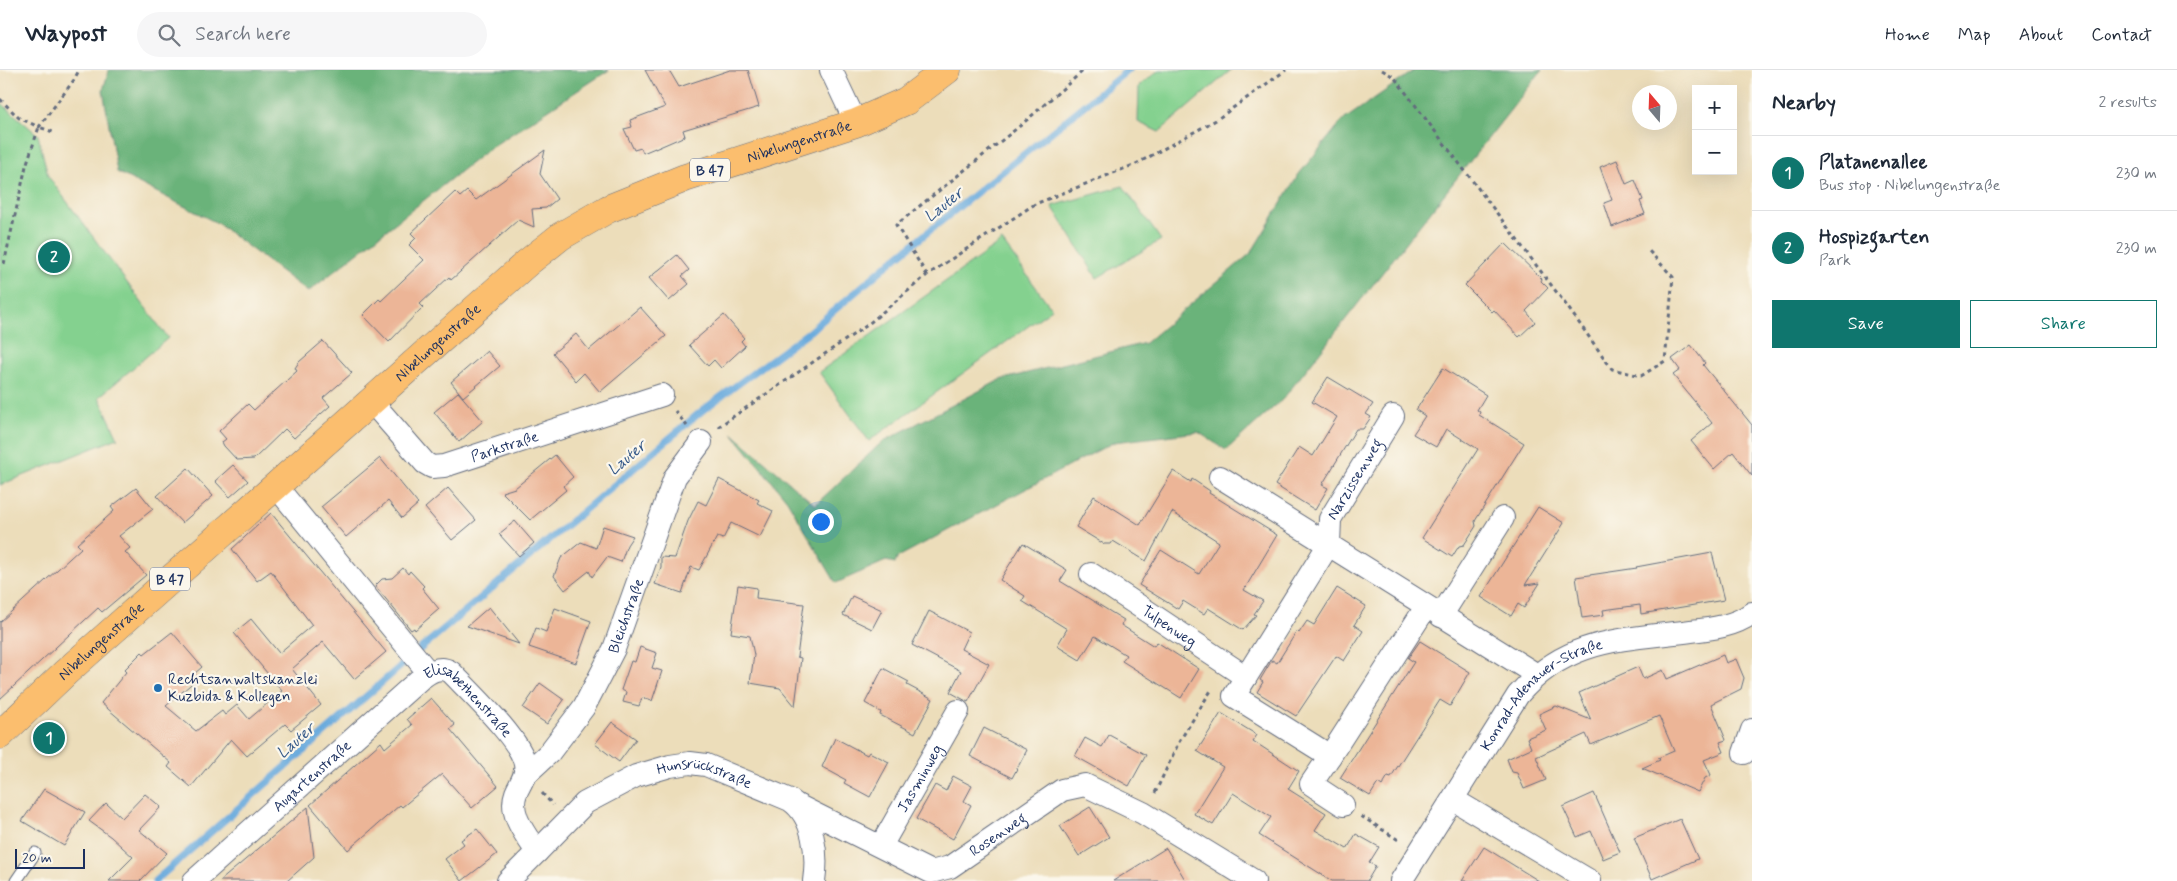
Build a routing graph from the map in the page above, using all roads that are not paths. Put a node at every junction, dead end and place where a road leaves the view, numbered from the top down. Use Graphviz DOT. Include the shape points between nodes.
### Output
graph roads {
  1 [pos="831,70"];
  2 [pos="947,70"];
  3 [pos="856,122"];
  4 [pos="662,396"];
  5 [pos="371,401"];
  6 [pos="1393,416"];
  7 [pos="700,442"];
  8 [pos="1220,477"];
  9 [pos="275,485"];
  10 [pos="1503,518"];
  11 [pos="1329,544"];
  12 [pos="1091,574"];
  13 [pos="1434,611"];
  14 [pos="1750,621"];
  15 [pos="425,669"];
  16 [pos="1537,675"];
  17 [pos="1246,677"];
  18 [pos="958,711"];
  19 [pos="1752,730"];
  20 [pos="0,735"];
  21 [pos="1744,753"];
  22 [pos="1330,756"];
  23 [pos="526,776"];
  24 [pos="1454,800"];
  25 [pos="1343,805"];
  26 [pos="799,806"];
  27 [pos="543,845"];
  28 [pos="881,846"];
  29 [pos="35,853"];
  30 [pos="16,881"];
  31 [pos="194,881"];
  32 [pos="508,881"];
  33 [pos="814,881"];
  34 [pos="1254,881"];
  35 [pos="1401,881"];
  36 [pos="1590,881"];
  1 -- 3 [label="street"];
  2 -- 3 [label="main road, Nibelungenstraße / B 47" via="906,101"];
  3 -- 5 [label="main road, Nibelungenstraße / B 47" via="685,178 608,209 561,236"];
  4 -- 5 [label="street, Parkstraße" via="444,466 432,467 419,457"];
  5 -- 9 [label="main road, Nibelungenstraße / B 47"];
  6 -- 11 [label="street, Narzissenweg" via="1330,519"];
  7 -- 23 [label="street, Bleichstraße" via="675,477 614,650 584,707"];
  8 -- 11 [label="street"];
  9 -- 15 [label="street, Elisabethenstraße"];
  9 -- 20 [label="main road, Nibelungenstraße / B 47"];
  10 -- 13 [label="street"];
  11 -- 13 [label="street"];
  11 -- 17 [label="street"];
  12 -- 17 [label="street, Tulpenweg"];
  13 -- 16 [label="street"];
  13 -- 22 [label="street"];
  14 -- 16 [label="street, Konrad-Adenauer-Straße" via="1608,641 1589,646"];
  15 -- 23 [label="street, Elisabethenstraße" via="451,672 511,738 526,765"];
  15 -- 31 [label="street, Augartenstraße"];
  16 -- 24 [label="street, Konrad-Adenauer-Straße" via="1518,696"];
  17 -- 22 [label="street" via="1234,696"];
  18 -- 28 [label="street, Jasminweg"];
  19 -- 21 [label="street"];
  22 -- 25 [label="street" via="1310,784"];
  23 -- 27 [label="street" via="515,795 515,814 519,825"];
  24 -- 35 [label="street, Konrad-Adenauer-Straße"];
  24 -- 36 [label="street"];
  26 -- 27 [label="street, Hunsrückstraße" via="706,765 690,763 655,770 615,785 584,802"];
  26 -- 28 [label="street, Rosenweg"];
  26 -- 33 [label="street" via="812,832 816,855"];
  27 -- 32 [label="street, Hunsrückstraße"];
  28 -- 34 [label="street, Rosenweg" via="931,872 950,867 1062,790 1085,785 1143,813"];
  29 -- 30 [label="lane"];
}
